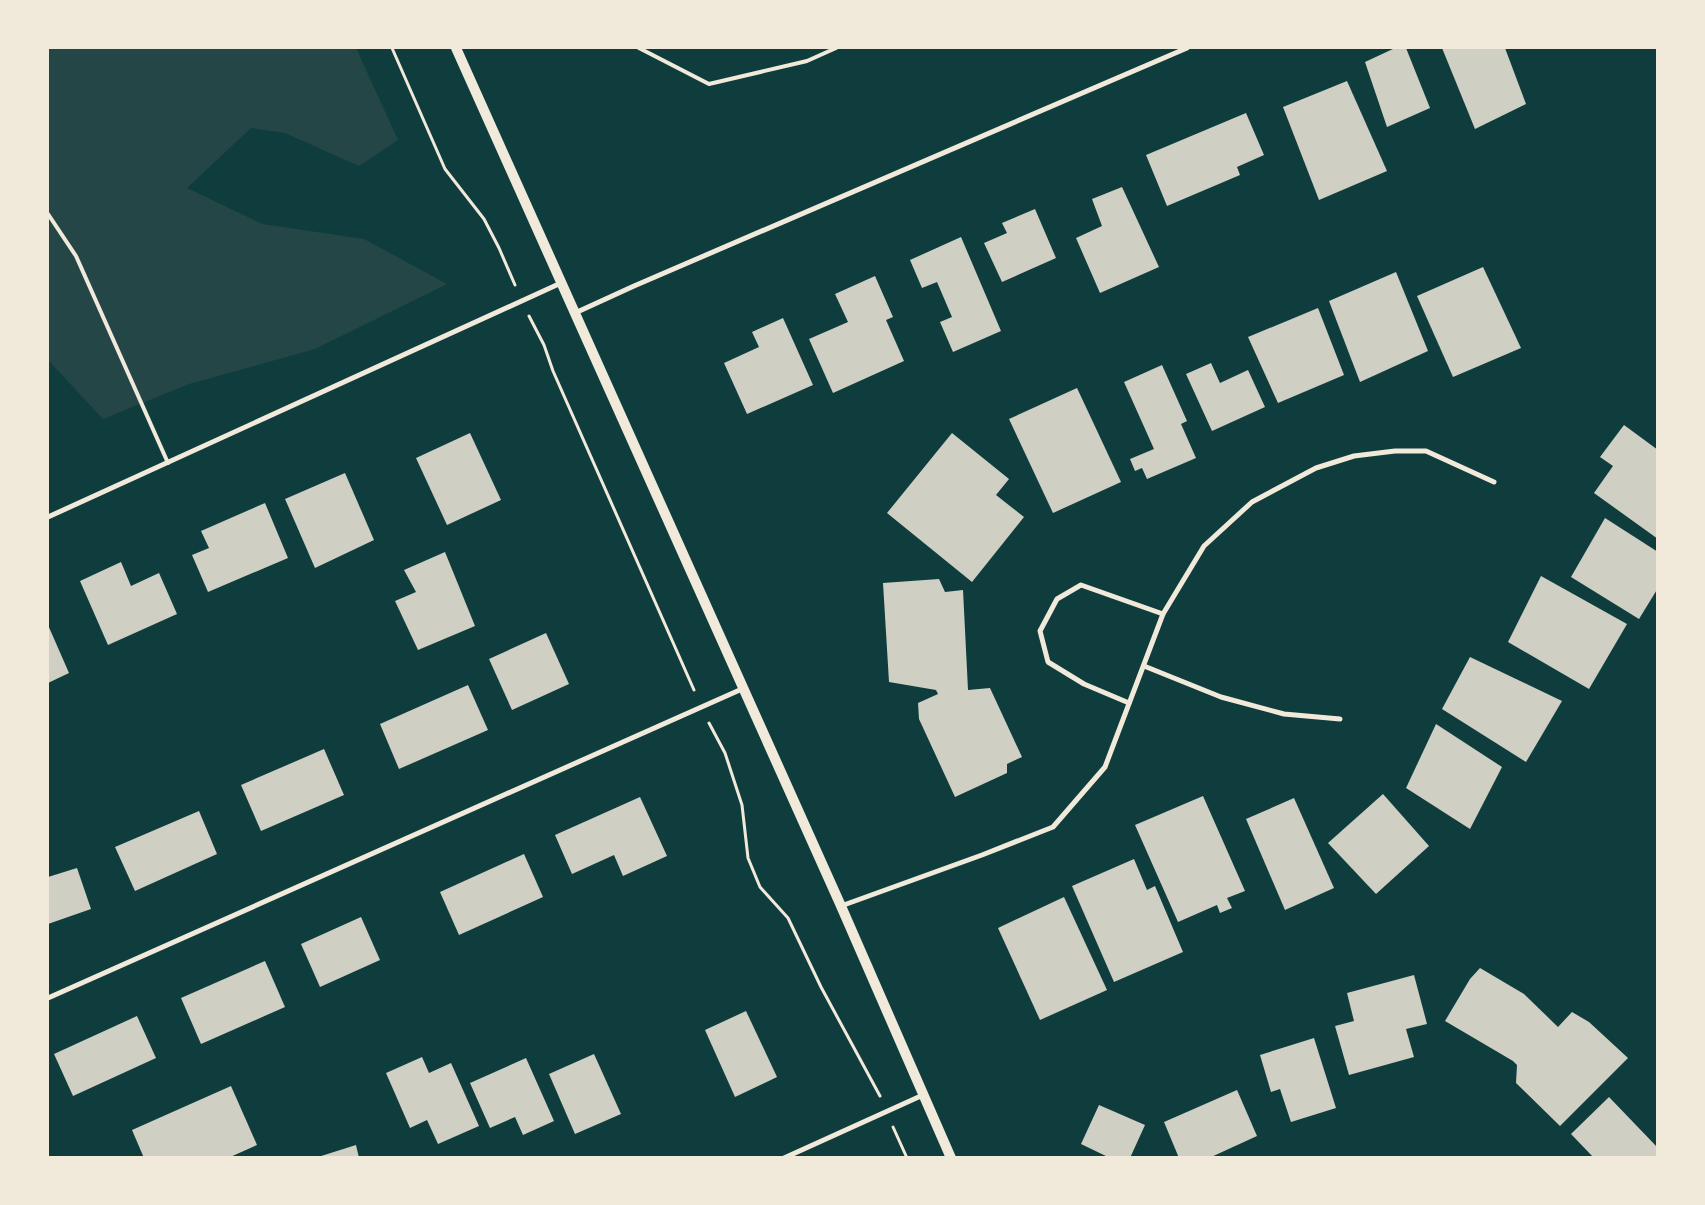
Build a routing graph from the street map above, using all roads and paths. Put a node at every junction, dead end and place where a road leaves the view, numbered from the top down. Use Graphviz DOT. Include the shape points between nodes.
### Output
graph roads {
  1 [pos="392,48"];
  2 [pos="456,48"];
  3 [pos="639,48"];
  4 [pos="836,48"];
  5 [pos="1186,48"];
  6 [pos="48,214"];
  7 [pos="561,283"];
  8 [pos="520,302"];
  9 [pos="575,314"];
  10 [pos="168,464"];
  11 [pos="1494,482"];
  12 [pos="48,517"];
  13 [pos="1163,614"];
  14 [pos="1144,666"];
  15 [pos="742,689"];
  16 [pos="1129,703"];
  17 [pos="701,706"];
  18 [pos="1340,719"];
  19 [pos="841,906"];
  20 [pos="48,998"];
  21 [pos="924,1094"];
  22 [pos="886,1111"];
  23 [pos="784,1158"];
  24 [pos="906,1158"];
  25 [pos="951,1158"];
  1 -- 8 [label="path" via="445,169 484,220"];
  2 -- 7 [label="main road"];
  3 -- 4 [label="lane" via="709,84 807,61"];
  5 -- 9 [label="street"];
  6 -- 10 [label="lane" via="76,256"];
  7 -- 8 [label="street"];
  7 -- 9 [label="main road"];
  8 -- 10 [label="street"];
  8 -- 17 [label="path" via="544,345"];
  9 -- 15 [label="main road"];
  10 -- 12 [label="street"];
  11 -- 13 [label="street" via="1426,452 1395,451 1354,456 1316,468 1252,502 1204,546"];
  13 -- 14 [label="street"];
  13 -- 16 [label="street" via="1081,585 1057,598 1040,631 1048,662 1084,684"];
  14 -- 16 [label="street"];
  14 -- 18 [label="street" via="1221,696 1284,714"];
  15 -- 17 [label="street"];
  15 -- 19 [label="main road"];
  16 -- 19 [label="street" via="1105,767 1053,827"];
  17 -- 20 [label="street"];
  17 -- 22 [label="path" via="725,753 742,805 748,858 760,887 788,918 821,987 877,1086"];
  19 -- 21 [label="main road"];
  21 -- 22 [label="street"];
  21 -- 25 [label="main road"];
  22 -- 23 [label="street"];
  22 -- 24 [label="path"];
}
